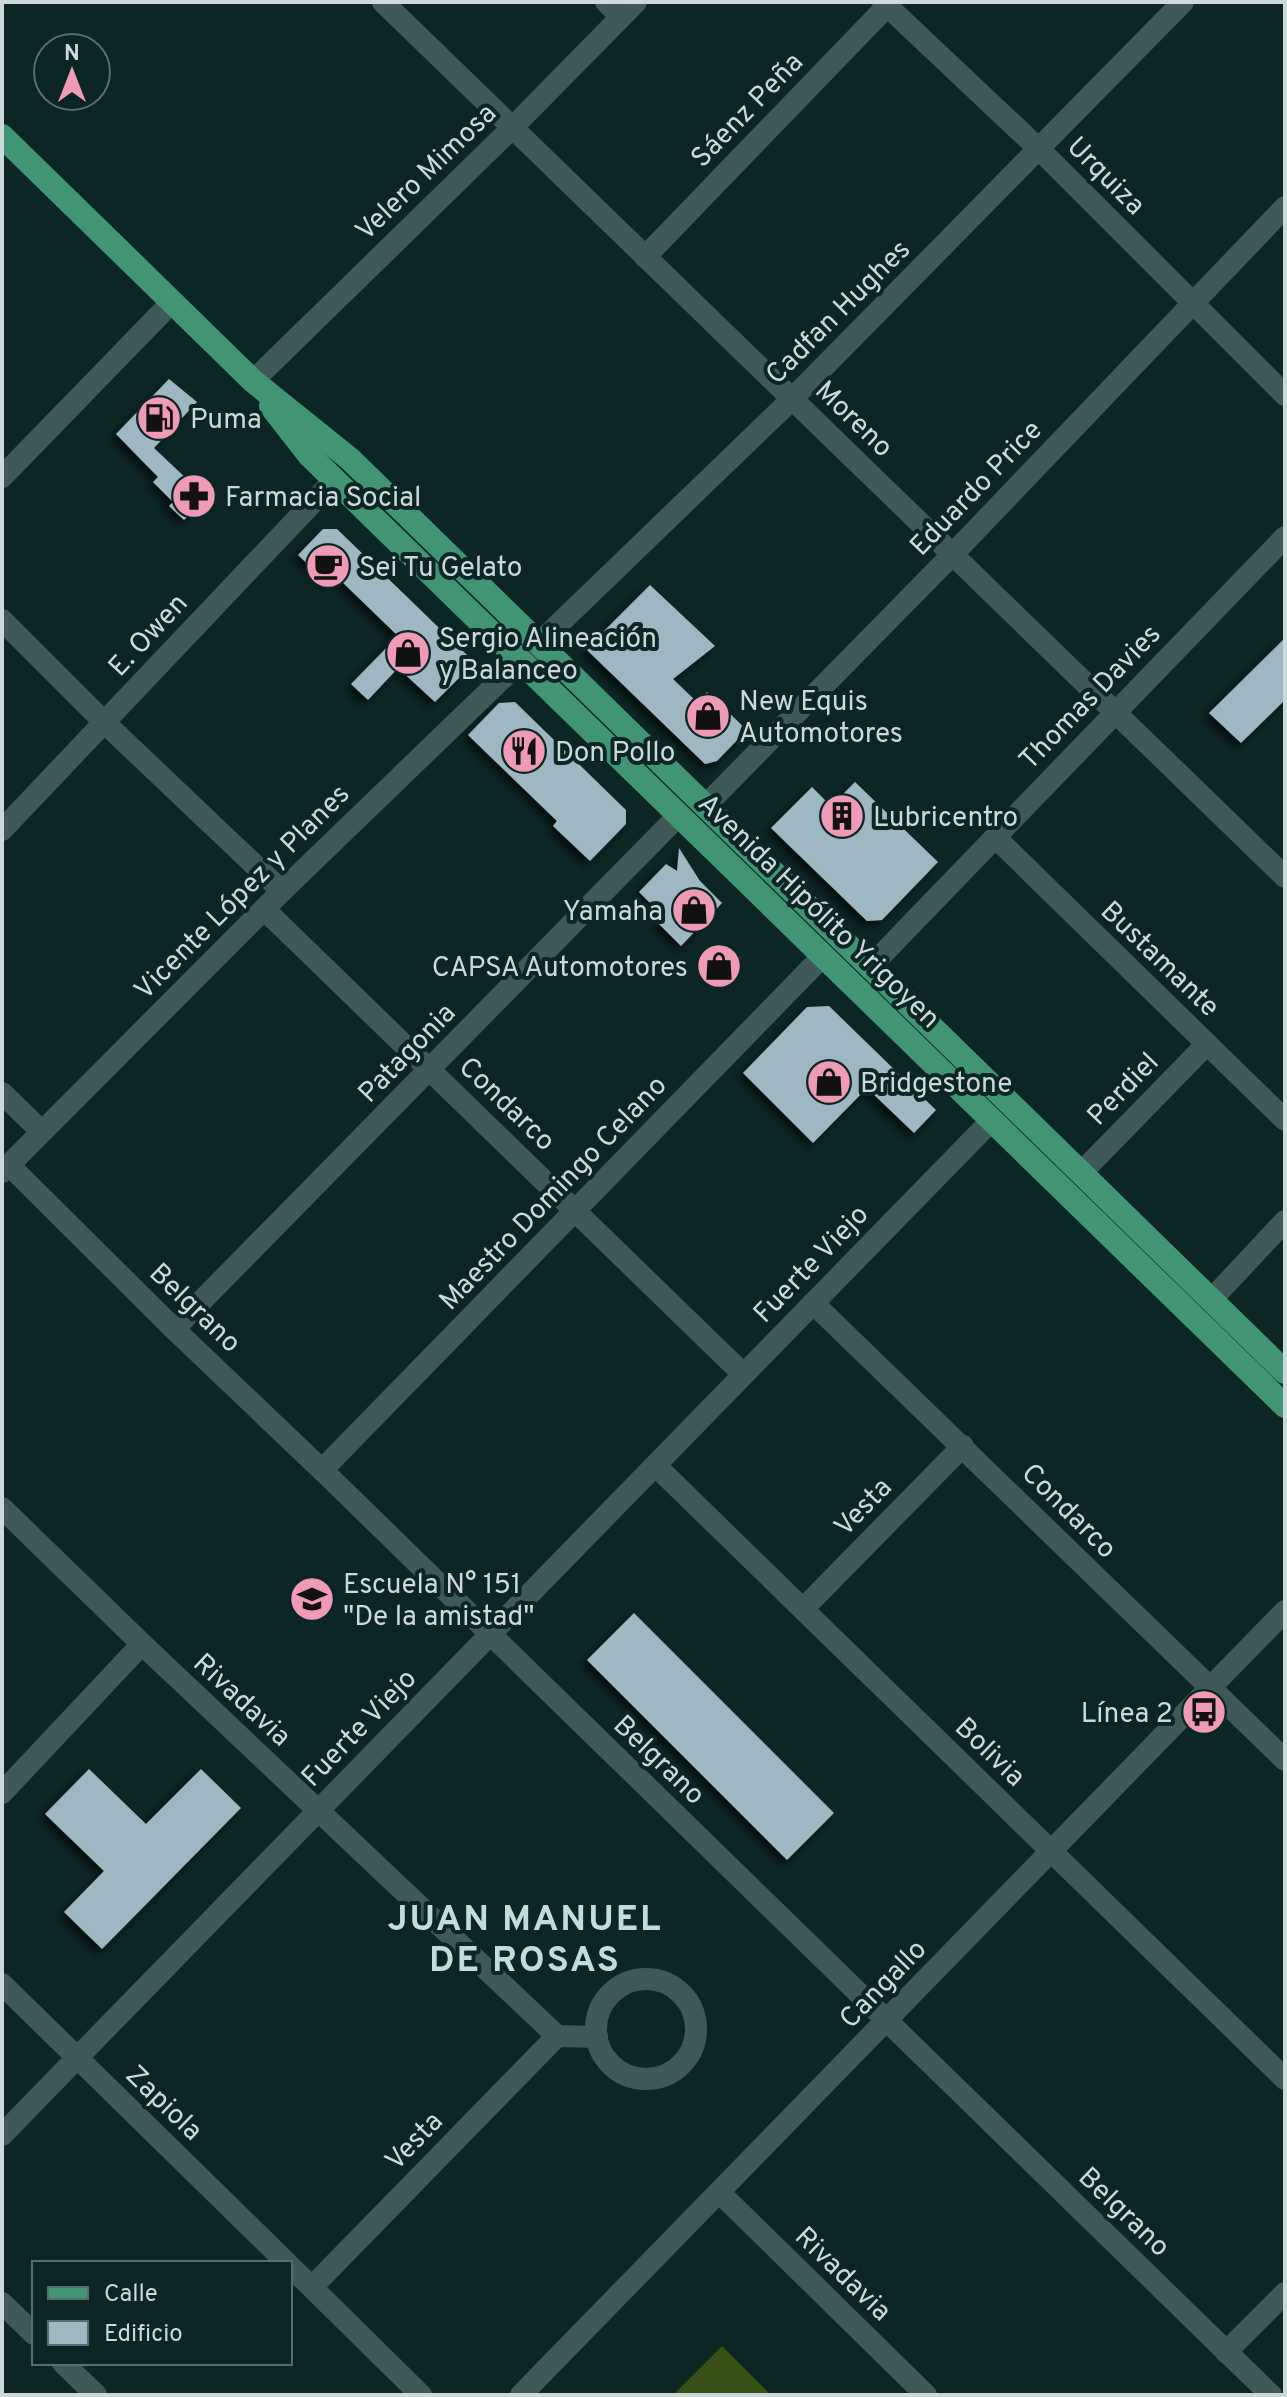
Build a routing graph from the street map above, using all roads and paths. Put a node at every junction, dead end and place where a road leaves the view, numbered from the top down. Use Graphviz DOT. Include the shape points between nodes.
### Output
graph roads {
  1 [pos="383,2"];
  2 [pos="1183,2"];
  3 [pos="887,3"];
  4 [pos="621,7"];
  5 [pos="512,128"];
  6 [pos="2,136"];
  7 [pos="1040,150"];
  8 [pos="1285,207"];
  9 [pos="645,257"];
  10 [pos="172,302"];
  11 [pos="1191,304"];
  12 [pos="253,381"];
  13 [pos="1285,395"];
  14 [pos="792,399"];
  15 [pos="2,477"];
  16 [pos="335,479"];
  17 [pos="1285,537"];
  18 [pos="952,555"];
  19 [pos="2,620"];
  20 [pos="528,653"];
  21 [pos="1114,712"];
  22 [pos="105,723"];
  23 [pos="705,806"];
  24 [pos="679,815"];
  25 [pos="2,830"];
  26 [pos="996,838"];
  27 [pos="1285,877"];
  28 [pos="282,891"];
  29 [pos="265,910"];
  30 [pos="823,956"];
  31 [pos="870,967"];
  32 [pos="1206,1045"];
  33 [pos="431,1069"];
  34 [pos="2,1093"];
  35 [pos="992,1120"];
  36 [pos="1285,1120"];
  37 [pos="41,1131"];
  38 [pos="5,1169"];
  39 [pos="1081,1173"];
  40 [pos="576,1211"];
  41 [pos="1285,1221"];
  42 [pos="1211,1300"];
  43 [pos="813,1303"];
  44 [pos="174,1329"];
  45 [pos="1285,1372"];
  46 [pos="743,1374"];
  47 [pos="1285,1406"];
  48 [pos="963,1446"];
  49 [pos="656,1466"];
  50 [pos="322,1470"];
  51 [pos="3,1510"];
  52 [pos="803,1609"];
  53 [pos="1285,1611"];
  54 [pos="488,1633"];
  55 [pos="142,1644"];
  56 [pos="1210,1690"];
  57 [pos="1285,1760"];
  58 [pos="2,1793"];
  59 [pos="319,1812"];
  60 [pos="1050,1852"];
  61 [pos="2,1984"];
  62 [pos="887,2021"];
  63 [pos="557,2036"];
  64 [pos="597,2037"];
  65 [pos="76,2058"];
  66 [pos="1285,2079"];
  67 [pos="2,2135"];
  68 [pos="720,2193"];
  69 [pos="286,2261"];
  70 [pos="292,2267"];
  71 [pos="312,2287"];
  72 [pos="1285,2293"];
  73 [pos="2,2303"];
  74 [pos="32,2332"];
  75 [pos="1226,2352"];
  76 [pos="65,2365"];
  77 [pos="96,2395"];
  78 [pos="421,2395"];
  79 [pos="521,2395"];
  80 [pos="926,2395"];
  81 [pos="1271,2395"];
  1 -- 5 [label="street, Moreno"];
  2 -- 7 [label="street, Cadfan Hughes"];
  3 -- 7 [label="street, Urquiza"];
  3 -- 9 [label="street, Sáenz Peña"];
  4 -- 5 [label="street, Velero Mimosa"];
  5 -- 9 [label="street, Moreno"];
  5 -- 12 [label="street, Velero Mimosa"];
  6 -- 10 [label="main road, Avenida Hipólito Yrigoyen"];
  7 -- 11 [label="street, Urquiza"];
  7 -- 14 [label="street, Cadfan Hughes"];
  8 -- 11 [label="street, Eduardo Price"];
  9 -- 14 [label="street, Moreno"];
  10 -- 12 [label="main road, Avenida Hipólito Yrigoyen"];
  10 -- 15 [label="street"];
  11 -- 13 [label="street, Urquiza"];
  11 -- 18 [label="street, Eduardo Price"];
  12 -- 16 [label="main road, Avenida Hipólito Yrigoyen" via="297,440"];
  12 -- 20 [label="main road, Avenida Hipólito Yrigoyen" via="350,459"];
  14 -- 18 [label="street, Moreno"];
  14 -- 20 [label="street, Cadfan Hughes"];
  16 -- 20 [label="main road, Avenida Hipólito Yrigoyen"];
  16 -- 22 [label="street, E. Owen"];
  17 -- 21 [label="street, Thomas Davies"];
  18 -- 21 [label="street, Moreno"];
  18 -- 23 [label="street, Eduardo Price"];
  19 -- 22 [label="street"];
  20 -- 23 [label="main road, Avenida Hipólito Yrigoyen"];
  20 -- 24 [label="main road, Avenida Hipólito Yrigoyen"];
  20 -- 28 [label="street, Vicente López y Planes"];
  21 -- 26 [label="street, Thomas Davies"];
  21 -- 27 [label="street, Moreno"];
  22 -- 25 [label="street, E. Owen"];
  22 -- 28 [label="street"];
  23 -- 31 [label="main road, Avenida Hipólito Yrigoyen"];
  24 -- 30 [label="main road, Avenida Hipólito Yrigoyen"];
  24 -- 33 [label="street, Patagonia"];
  26 -- 31 [label="street, Thomas Davies"];
  26 -- 32 [label="street, Bustamante"];
  28 -- 29 [label="street, Vicente López y Planes"];
  29 -- 33 [label="street, Condarco"];
  29 -- 37 [label="street, Vicente López y Planes"];
  30 -- 35 [label="main road, Avenida Hipólito Yrigoyen"];
  30 -- 40 [label="street, Maestro Domingo Celano"];
  31 -- 39 [label="main road, Avenida Hipólito Yrigoyen"];
  32 -- 36 [label="street, Bustamante"];
  32 -- 39 [label="street, Perdiel"];
  33 -- 40 [label="street, Condarco"];
  33 -- 44 [label="street, Patagonia"];
  34 -- 37 [label="street"];
  35 -- 43 [label="street, Fuerte Viejo"];
  35 -- 47 [label="main road, Avenida Hipólito Yrigoyen"];
  37 -- 38 [label="street, Vicente López y Planes"];
  38 -- 44 [label="street, Belgrano"];
  39 -- 42 [label="main road, Avenida Hipólito Yrigoyen"];
  40 -- 46 [label="street, Condarco"];
  40 -- 50 [label="street, Maestro Domingo Celano"];
  41 -- 42 [label="street"];
  42 -- 45 [label="main road, Avenida Hipólito Yrigoyen"];
  43 -- 46 [label="street, Fuerte Viejo"];
  43 -- 48 [label="street, Condarco"];
  44 -- 50 [label="street, Belgrano"];
  46 -- 49 [label="street, Fuerte Viejo"];
  48 -- 52 [label="street, Vesta"];
  48 -- 56 [label="street, Condarco"];
  49 -- 52 [label="street, Bolivia"];
  49 -- 54 [label="street, Fuerte Viejo"];
  50 -- 54 [label="street, Belgrano"];
  51 -- 55 [label="street, Rivadavia"];
  52 -- 60 [label="street, Bolivia"];
  53 -- 56 [label="street, Cangallo"];
  54 -- 59 [label="street, Fuerte Viejo"];
  54 -- 62 [label="street, Belgrano"];
  55 -- 58 [label="street"];
  55 -- 59 [label="street, Rivadavia"];
  56 -- 57 [label="street, Condarco"];
  56 -- 60 [label="street, Cangallo"];
  59 -- 63 [label="street, Rivadavia"];
  59 -- 65 [label="street, Fuerte Viejo"];
  60 -- 62 [label="street, Cangallo"];
  60 -- 66 [label="street, Bolivia"];
  61 -- 65 [label="street, Zapiola"];
  62 -- 68 [label="street, Cangallo"];
  62 -- 75 [label="street, Belgrano"];
  63 -- 64 [label="street"];
  63 -- 71 [label="street, Vesta"];
  64 -- 64 [label="street" via="601,2051 624,2074 654,2078 669,2074 691,2052 696,2021 679,1991 647,1979 615,1990 597,2019"];
  65 -- 67 [label="street, Fuerte Viejo"];
  65 -- 69 [label="street, Zapiola"];
  68 -- 79 [label="street, Cangallo"];
  68 -- 80 [label="street, Rivadavia"];
  70 -- 71 [label="street, Zapiola"];
  71 -- 78 [label="street, Zapiola"];
  72 -- 75 [label="street"];
  73 -- 74 [label="street"];
  75 -- 81 [label="street, Belgrano"];
  76 -- 77 [label="street"];
}
